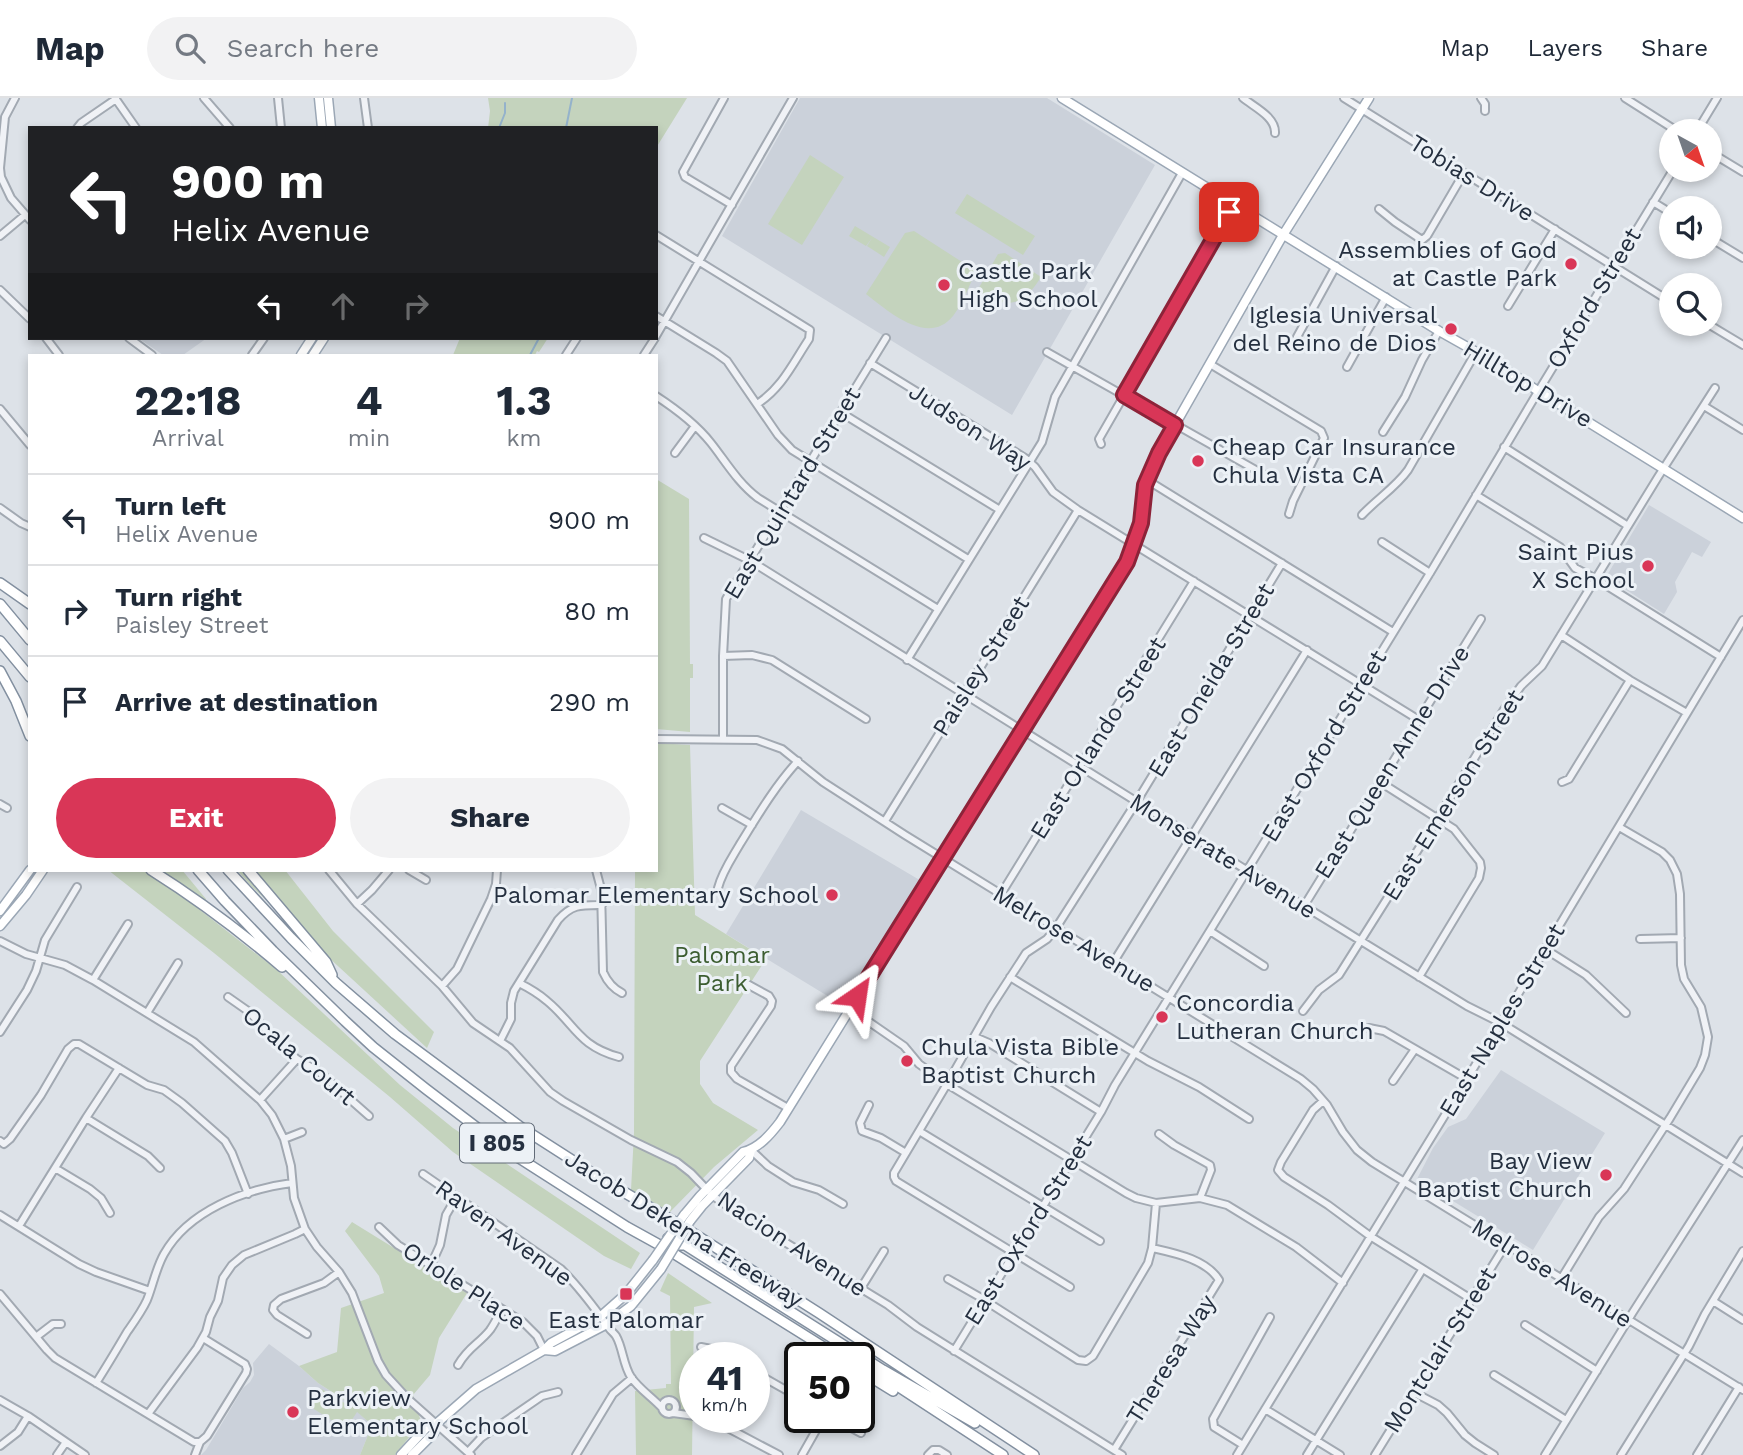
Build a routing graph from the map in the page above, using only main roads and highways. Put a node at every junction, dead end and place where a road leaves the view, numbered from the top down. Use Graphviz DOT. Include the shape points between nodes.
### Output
graph roads {
  1 [pos="319,98"];
  2 [pos="328,98"];
  3 [pos="1062,98"];
  4 [pos="1369,98"];
  5 [pos="322,126"];
  6 [pos="331,126"];
  7 [pos="1283,235"];
  8 [pos="1743,518"];
  9 [pos="0,583"];
  10 [pos="28,603"];
  11 [pos="0,604"];
  12 [pos="28,638"];
  13 [pos="0,641"];
  14 [pos="0,671"];
  15 [pos="28,675"];
  16 [pos="28,731"];
  17 [pos="29,872"];
  18 [pos="42,872"];
  19 [pos="154,872"];
  20 [pos="200,872"];
  21 [pos="230,872"];
  22 [pos="250,872"];
  23 [pos="0,911"];
  24 [pos="0,926"];
  25 [pos="336,983"];
  26 [pos="345,1021"];
  27 [pos="674,1242"];
  28 [pos="738,1284"];
  29 [pos="815,1342"];
  30 [pos="827,1342"];
  31 [pos="544,1350"];
  32 [pos="875,1372"];
  33 [pos="875,1380"];
  34 [pos="436,1424"];
  35 [pos="401,1455"];
  36 [pos="412,1455"];
  37 [pos="996,1455"];
  38 [pos="1003,1455"];
  39 [pos="1033,1455"];
  1 -- 5 [label="main road"];
  2 -- 6 [label="main road"];
  3 -- 7 [label="main road, Hilltop Drive"];
  4 -- 7 [label="main road"];
  7 -- 8 [label="main road, Hilltop Drive"];
  7 -- 27 [label="main road, bridge" via="1159,453 1147,480 1141,523 1127,562 788,1108 768,1138 743,1152 687,1218"];
  9 -- 10 [label="highway"];
  11 -- 12 [label="highway"];
  13 -- 15 [label="highway"];
  14 -- 16 [label="highway"];
  17 -- 23 [label="main road"];
  18 -- 24 [label="main road"];
  19 -- 26 [label="highway" via="253,942"];
  20 -- 26 [label="highway, Jacob Dekema Freeway / I 805"];
  21 -- 25 [label="highway, Jacob Dekema Freeway / I 805"];
  22 -- 25 [label="highway" via="326,962"];
  25 -- 39 [label="highway, Jacob Dekema Freeway / I 805" via="522,1128 752,1270"];
  26 -- 29 [label="highway, Jacob Dekema Freeway / I 805" via="505,1149"];
  27 -- 28 [label="highway" via="681,1251"];
  27 -- 31 [label="main road, bridge" via="601,1315"];
  27 -- 31 [label="main road, bridge" via="661,1269 631,1306 607,1325 555,1351"];
  28 -- 30 [label="highway"];
  28 -- 39 [label="highway"];
  31 -- 34 [label="main road" via="476,1389"];
  32 -- 38 [label="highway"];
  33 -- 37 [label="highway"];
  34 -- 35 [label="main road" via="427,1427"];
  34 -- 36 [label="main road" via="434,1433"];
}
